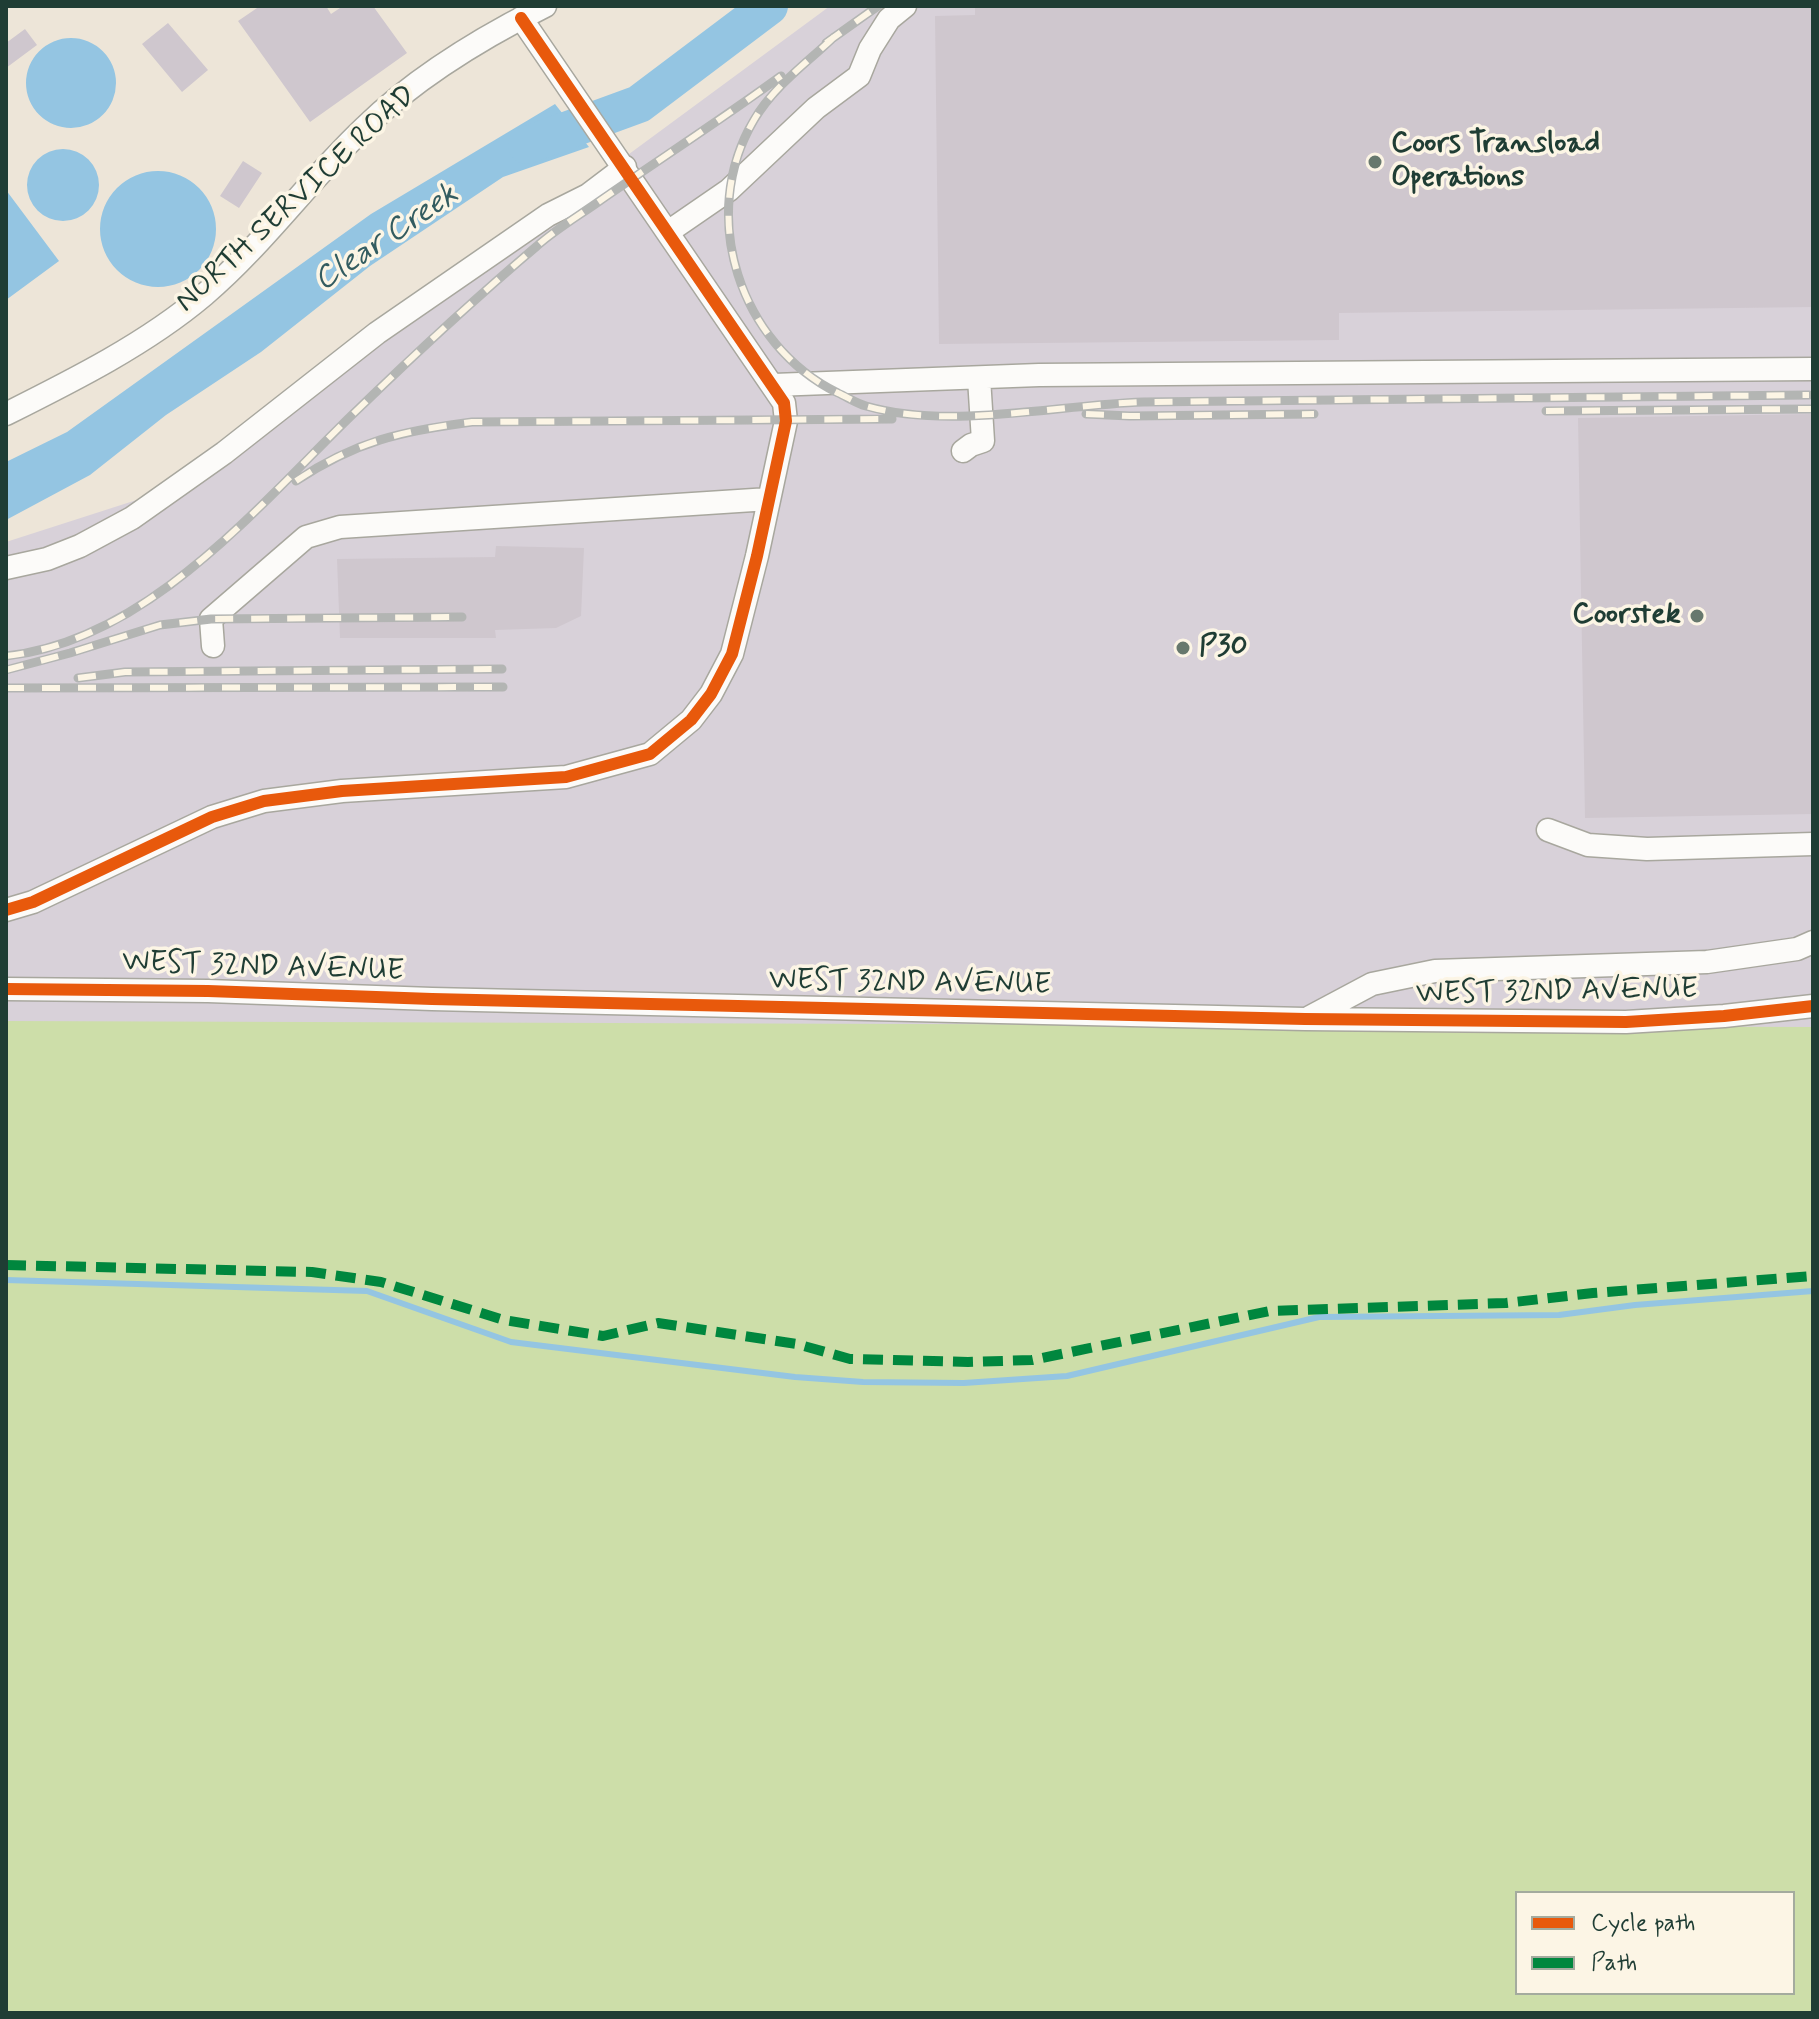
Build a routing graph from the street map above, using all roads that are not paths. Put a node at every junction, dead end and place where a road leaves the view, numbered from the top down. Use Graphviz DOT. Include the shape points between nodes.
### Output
graph roads {
  1 [pos="545,6"];
  2 [pos="905,6"];
  3 [pos="521,18"];
  4 [pos="618,158"];
  5 [pos="668,232"];
  6 [pos="1813,369"];
  7 [pos="979,378"];
  8 [pos="774,385"];
  9 [pos="6,414"];
  10 [pos="963,451"];
  11 [pos="769,499"];
  12 [pos="6,568"];
  13 [pos="213,646"];
  14 [pos="1548,830"];
  15 [pos="1813,844"];
  16 [pos="6,910"];
  17 [pos="1813,942"];
  18 [pos="6,989"];
  19 [pos="1813,1006"];
  20 [pos="1305,1019"];
  1 -- 3 [label="street, NORTH SERVICE ROAD"];
  2 -- 5 [label="street" via="889,19 859,76 816,108 729,190"];
  3 -- 4 [label="street"];
  3 -- 9 [label="street, NORTH SERVICE ROAD" via="402,95 366,126 204,295 102,364"];
  4 -- 5 [label="street"];
  4 -- 12 [label="street" via="588,195 548,215 377,333 132,518 80,546"];
  5 -- 8 [label="street"];
  6 -- 7 [label="street"];
  7 -- 8 [label="street"];
  7 -- 10 [label="street" via="983,441"];
  8 -- 11 [label="street" via="786,421"];
  11 -- 13 [label="street" via="340,527 306,537 211,619"];
  11 -- 16 [label="street" via="732,654 691,720 650,754 566,777 264,801 212,817"];
  14 -- 15 [label="street" via="1588,845 1647,849"];
  17 -- 20 [label="street" via="1707,962 1435,971 1372,984"];
  18 -- 20 [label="street, WEST 32ND AVENUE"];
  19 -- 20 [label="street, WEST 32ND AVENUE" via="1626,1022"];
}
